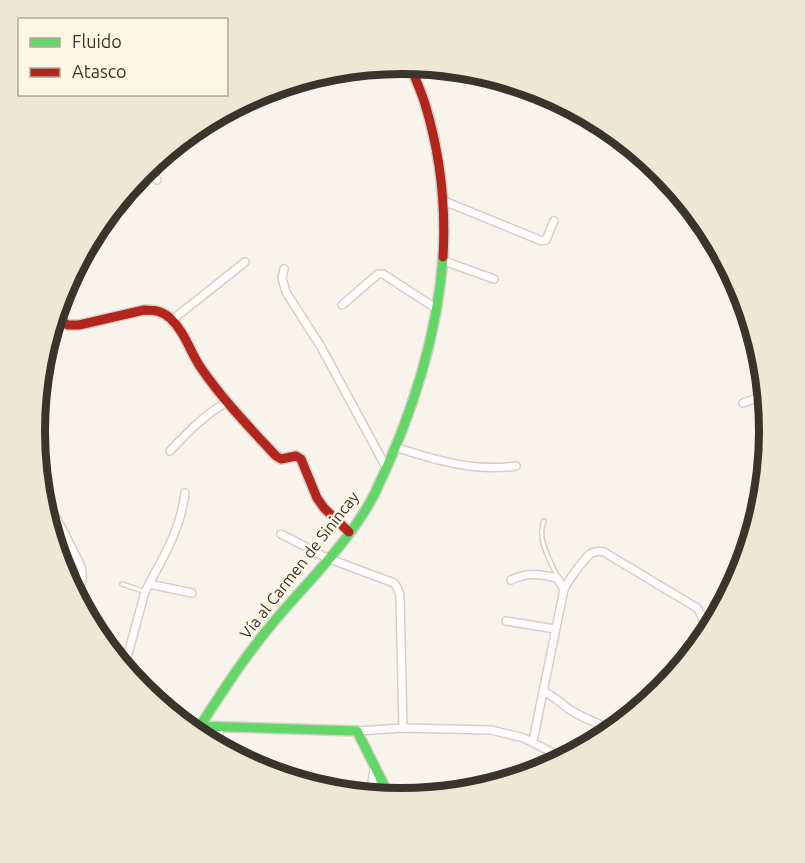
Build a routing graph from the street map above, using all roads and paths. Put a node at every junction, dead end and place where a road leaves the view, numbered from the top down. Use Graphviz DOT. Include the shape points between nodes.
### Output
graph roads {
  1 [pos="414,74"];
  2 [pos="154,175"];
  3 [pos="157,180"];
  4 [pos="444,201"];
  5 [pos="554,221"];
  6 [pos="245,261"];
  7 [pos="444,261"];
  8 [pos="284,269"];
  9 [pos="494,279"];
  10 [pos="342,305"];
  11 [pos="437,309"];
  12 [pos="172,320"];
  13 [pos="62,322"];
  14 [pos="758,398"];
  15 [pos="226,402"];
  16 [pos="743,403"];
  17 [pos="395,447"];
  18 [pos="170,451"];
  19 [pos="516,466"];
  20 [pos="386,467"];
  21 [pos="185,493"];
  22 [pos="56,517"];
  23 [pos="544,521"];
  24 [pos="349,532"];
  25 [pos="281,534"];
  26 [pos="327,558"];
  27 [pos="558,578"];
  28 [pos="511,580"];
  29 [pos="122,584"];
  30 [pos="149,584"];
  31 [pos="80,586"];
  32 [pos="564,589"];
  33 [pos="145,592"];
  34 [pos="192,593"];
  35 [pos="506,621"];
  36 [pos="703,624"];
  37 [pos="555,629"];
  38 [pos="126,658"];
  39 [pos="544,692"];
  40 [pos="198,725"];
  41 [pos="200,726"];
  42 [pos="605,726"];
  43 [pos="220,728"];
  44 [pos="403,728"];
  45 [pos="357,731"];
  46 [pos="219,738"];
  47 [pos="533,741"];
  48 [pos="556,754"];
  49 [pos="374,764"];
  50 [pos="372,787"];
  51 [pos="386,788"];
  1 -- 4 [label="street, Vía al Carmen de Sinincay" via="435,141"];
  2 -- 3 [label="street"];
  4 -- 5 [label="street" via="542,241"];
  4 -- 7 [label="street, Vía al Carmen de Sinincay"];
  6 -- 12 [label="street"];
  7 -- 9 [label="street"];
  7 -- 11 [label="street, Vía al Carmen de Sinincay"];
  8 -- 20 [label="street" via="286,292 321,347"];
  10 -- 11 [label="street" via="378,274 383,274"];
  11 -- 17 [label="street, Vía al Carmen de Sinincay" via="426,368"];
  12 -- 13 [label="street" via="156,309 87,324"];
  12 -- 15 [label="street"];
  14 -- 16 [label="street"];
  15 -- 18 [label="street" via="195,425"];
  15 -- 24 [label="street" via="276,456 301,459 317,498"];
  17 -- 19 [label="street" via="459,465"];
  17 -- 20 [label="street, Vía al Carmen de Sinincay"];
  20 -- 24 [label="street, Vía al Carmen de Sinincay" via="369,503"];
  21 -- 30 [label="street" via="180,521"];
  22 -- 31 [label="street" via="81,566"];
  23 -- 27 [label="lane" via="542,536"];
  24 -- 26 [label="street, Vía al Carmen de Sinincay"];
  25 -- 26 [label="street"];
  26 -- 40 [label="street, Vía al Carmen de Sinincay" via="258,641"];
  26 -- 44 [label="street" via="398,587"];
  27 -- 28 [label="street" via="526,574"];
  27 -- 32 [label="street"];
  29 -- 33 [label="lane"];
  30 -- 33 [label="street"];
  30 -- 34 [label="street"];
  32 -- 36 [label="street" via="590,554 604,552 697,608"];
  32 -- 37 [label="street"];
  33 -- 38 [label="street"];
  35 -- 37 [label="street"];
  37 -- 39 [label="street"];
  39 -- 42 [label="street" via="581,717"];
  39 -- 47 [label="street"];
  41 -- 43 [label="street"];
  43 -- 45 [label="street"];
  43 -- 46 [label="street"];
  44 -- 45 [label="street"];
  44 -- 47 [label="street" via="491,730"];
  45 -- 49 [label="street"];
  47 -- 48 [label="street"];
  49 -- 50 [label="street"];
  49 -- 51 [label="street"];
}
